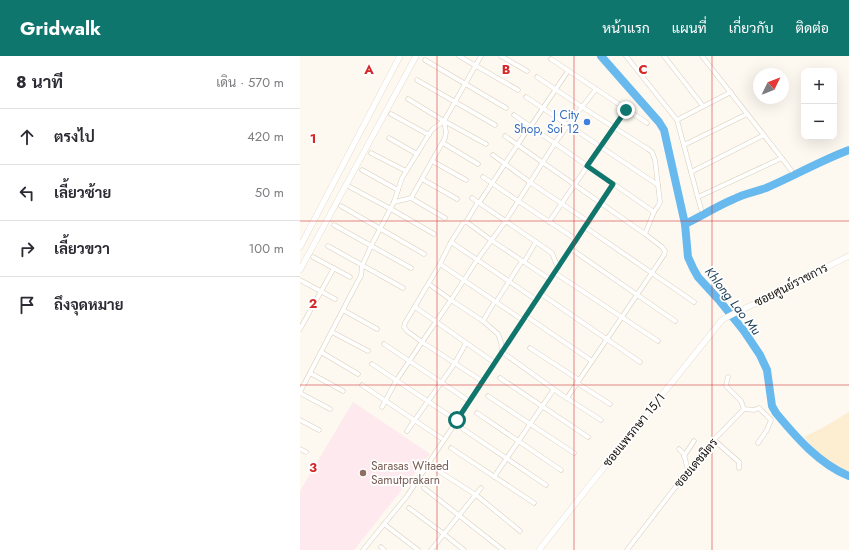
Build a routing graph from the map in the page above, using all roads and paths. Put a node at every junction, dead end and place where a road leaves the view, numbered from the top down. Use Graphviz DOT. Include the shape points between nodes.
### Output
graph roads {
  1 [pos="400,56"];
  2 [pos="416,56"];
  3 [pos="460,56"];
  4 [pos="482,56"];
  5 [pos="501,56"];
  6 [pos="626,56"];
  7 [pos="664,56"];
  8 [pos="702,56"];
  9 [pos="551,59"];
  10 [pos="425,60"];
  11 [pos="476,65"];
  12 [pos="527,71"];
  13 [pos="568,71"];
  14 [pos="537,77"];
  15 [pos="417,80"];
  16 [pos="465,84"];
  17 [pos="555,89"];
  18 [pos="596,89"];
  19 [pos="518,90"];
  20 [pos="731,92"];
  21 [pos="526,97"];
  22 [pos="408,99"];
  23 [pos="455,102"];
  24 [pos="703,106"];
  25 [pos="582,107"];
  26 [pos="506,108"];
  27 [pos="543,108"];
  28 [pos="626,110"];
  29 [pos="391,114"];
  30 [pos="747,114"];
  31 [pos="514,115"];
  32 [pos="677,120"];
  33 [pos="444,121"];
  34 [pos="647,123"];
  35 [pos="495,125"];
  36 [pos="568,125"];
  37 [pos="530,126"];
  38 [pos="614,127"];
  39 [pos="429,135"];
  40 [pos="505,136"];
  41 [pos="764,136"];
  42 [pos="389,138"];
  43 [pos="443,143"];
  44 [pos="555,143"];
  45 [pos="486,144"];
  46 [pos="518,145"];
  47 [pos="684,145"];
  48 [pos="601,147"];
  49 [pos="371,153"];
  50 [pos="417,154"];
  51 [pos="493,155"];
  52 [pos="782,158"];
  53 [pos="432,161"];
  54 [pos="543,163"];
  55 [pos="478,164"];
  56 [pos="505,164"];
  57 [pos="587,166"];
  58 [pos="362,170"];
  59 [pos="791,170"];
  60 [pos="406,171"];
  61 [pos="691,172"];
  62 [pos="483,177"];
  63 [pos="422,179"];
  64 [pos="466,180"];
  65 [pos="492,183"];
  66 [pos="530,183"];
  67 [pos="575,184"];
  68 [pos="613,184"];
  69 [pos="658,185"];
  70 [pos="350,187"];
  71 [pos="398,190"];
  72 [pos="411,198"];
  73 [pos="472,198"];
  74 [pos="698,198"];
  75 [pos="457,199"];
  76 [pos="518,201"];
  77 [pos="394,202"];
  78 [pos="478,203"];
  79 [pos="602,203"];
  80 [pos="562,204"];
  81 [pos="341,206"];
  82 [pos="391,209"];
  83 [pos="701,209"];
  84 [pos="654,212"];
  85 [pos="445,218"];
  86 [pos="466,222"];
  87 [pos="505,222"];
  88 [pos="549,222"];
  89 [pos="589,222"];
  90 [pos="334,225"];
  91 [pos="585,227"];
  92 [pos="380,228"];
  93 [pos="434,234"];
  94 [pos="645,234"];
  95 [pos="492,240"];
  96 [pos="577,240"];
  97 [pos="451,242"];
  98 [pos="536,242"];
  99 [pos="328,246"];
  100 [pos="371,246"];
  101 [pos="300,247"];
  102 [pos="571,249"];
  103 [pos="424,254"];
  104 [pos="849,256"];
  105 [pos="314,257"];
  106 [pos="477,260"];
  107 [pos="523,261"];
  108 [pos="440,264"];
  109 [pos="362,266"];
  110 [pos="334,268"];
  111 [pos="411,268"];
  112 [pos="558,268"];
  113 [pos="300,270"];
  114 [pos="555,273"];
  115 [pos="652,274"];
  116 [pos="350,277"];
  117 [pos="548,278"];
  118 [pos="300,280"];
  119 [pos="464,280"];
  120 [pos="510,282"];
  121 [pos="429,284"];
  122 [pos="403,288"];
  123 [pos="321,291"];
  124 [pos="541,294"];
  125 [pos="637,295"];
  126 [pos="335,299"];
  127 [pos="451,300"];
  128 [pos="535,300"];
  129 [pos="496,302"];
  130 [pos="694,302"];
  131 [pos="415,307"];
  132 [pos="343,310"];
  133 [pos="733,313"];
  134 [pos="526,316"];
  135 [pos="622,317"];
  136 [pos="521,319"];
  137 [pos="483,321"];
  138 [pos="675,321"];
  139 [pos="436,322"];
  140 [pos="300,329"];
  141 [pos="377,329"];
  142 [pos="332,332"];
  143 [pos="606,339"];
  144 [pos="658,341"];
  145 [pos="422,342"];
  146 [pos="466,343"];
  147 [pos="384,344"];
  148 [pos="530,348"];
  149 [pos="321,352"];
  150 [pos="368,352"];
  151 [pos="502,352"];
  152 [pos="409,361"];
  153 [pos="492,361"];
  154 [pos="592,361"];
  155 [pos="640,362"];
  156 [pos="455,363"];
  157 [pos="372,364"];
  158 [pos="310,373"];
  159 [pos="358,374"];
  160 [pos="728,377"];
  161 [pos="500,378"];
  162 [pos="479,379"];
  163 [pos="396,381"];
  164 [pos="578,381"];
  165 [pos="442,382"];
  166 [pos="362,385"];
  167 [pos="554,389"];
  168 [pos="343,392"];
  169 [pos="300,393"];
  170 [pos="488,396"];
  171 [pos="567,398"];
  172 [pos="466,399"];
  173 [pos="386,401"];
  174 [pos="428,402"];
  175 [pos="610,404"];
  176 [pos="543,406"];
  177 [pos="382,407"];
  178 [pos="330,409"];
  179 [pos="744,409"];
  180 [pos="476,413"];
  181 [pos="453,418"];
  182 [pos="300,420"];
  183 [pos="601,420"];
  184 [pos="415,421"];
  185 [pos="530,424"];
  186 [pos="463,429"];
  187 [pos="319,430"];
  188 [pos="407,431"];
  189 [pos="588,437"];
  190 [pos="441,438"];
  191 [pos="714,440"];
  192 [pos="518,441"];
  193 [pos="694,441"];
  194 [pos="758,444"];
  195 [pos="451,448"];
  196 [pos="300,449"];
  197 [pos="679,449"];
  198 [pos="306,452"];
  199 [pos="574,454"];
  200 [pos="684,456"];
  201 [pos="506,459"];
  202 [pos="739,468"];
  203 [pos="438,470"];
  204 [pos="561,470"];
  205 [pos="688,471"];
  206 [pos="494,477"];
  207 [pos="546,485"];
  208 [pos="424,488"];
  209 [pos="481,488"];
  210 [pos="476,495"];
  211 [pos="534,503"];
  212 [pos="409,508"];
  213 [pos="459,515"];
  214 [pos="384,524"];
  215 [pos="520,531"];
  216 [pos="444,534"];
  217 [pos="364,550"];
  218 [pos="418,550"];
  219 [pos="431,550"];
  220 [pos="464,550"];
  221 [pos="503,550"];
  222 [pos="539,550"];
  223 [pos="627,550"];
  1 -- 101 [label="street"];
  2 -- 113 [label="street"];
  3 -- 11 [label="street"];
  4 -- 11 [label="street"];
  5 -- 12 [label="street"];
  6 -- 32 [label="street"];
  7 -- 24 [label="street"];
  8 -- 20 [label="street"];
  9 -- 13 [label="street"];
  10 -- 16 [label="street"];
  11 -- 16 [label="street"];
  11 -- 19 [label="street"];
  13 -- 17 [label="street"];
  13 -- 18 [label="street"];
  14 -- 17 [label="street"];
  15 -- 23 [label="street"];
  16 -- 23 [label="street"];
  16 -- 26 [label="street"];
  17 -- 25 [label="street"];
  17 -- 27 [label="street"];
  18 -- 25 [label="street"];
  18 -- 28 [label="street"];
  20 -- 24 [label="street"];
  20 -- 30 [label="street"];
  21 -- 27 [label="street"];
  22 -- 33 [label="street"];
  23 -- 33 [label="street"];
  23 -- 35 [label="street"];
  24 -- 32 [label="street"];
  25 -- 36 [label="street"];
  25 -- 38 [label="street"];
  27 -- 36 [label="street"];
  27 -- 37 [label="street"];
  28 -- 34 [label="street"];
  28 -- 38 [label="street"];
  29 -- 39 [label="street"];
  30 -- 41 [label="street"];
  30 -- 47 [label="street"];
  31 -- 37 [label="street"];
  32 -- 47 [label="street"];
  33 -- 39 [label="street"];
  33 -- 43 [label="street" via="446,135"];
  33 -- 45 [label="street"];
  36 -- 44 [label="street"];
  36 -- 48 [label="street"];
  37 -- 44 [label="street"];
  37 -- 46 [label="street"];
  38 -- 48 [label="street"];
  38 -- 69 [label="street" via="652,152"];
  39 -- 50 [label="street"];
  40 -- 46 [label="street"];
  41 -- 52 [label="street"];
  41 -- 61 [label="street"];
  42 -- 50 [label="street"];
  43 -- 53 [label="street"];
  43 -- 55 [label="street"];
  44 -- 54 [label="street"];
  44 -- 57 [label="street"];
  46 -- 54 [label="street"];
  46 -- 56 [label="street"];
  47 -- 61 [label="street"];
  48 -- 57 [label="street"];
  48 -- 69 [label="street"];
  49 -- 60 [label="street"];
  50 -- 60 [label="street"];
  51 -- 56 [label="street"];
  52 -- 59 [label="street"];
  52 -- 74 [label="street"];
  53 -- 63 [label="street"];
  53 -- 64 [label="street"];
  54 -- 66 [label="street"];
  54 -- 67 [label="street"];
  56 -- 65 [label="street"];
  56 -- 66 [label="street"];
  57 -- 67 [label="street"];
  57 -- 68 [label="street"];
  58 -- 71 [label="street"];
  60 -- 71 [label="street"];
  61 -- 74 [label="street"];
  62 -- 65 [label="street"];
  63 -- 72 [label="street"];
  63 -- 75 [label="street"];
  65 -- 76 [label="street"];
  65 -- 78 [label="street"];
  66 -- 76 [label="street"];
  66 -- 80 [label="street"];
  67 -- 79 [label="street"];
  67 -- 80 [label="street"];
  68 -- 79 [label="street"];
  68 -- 84 [label="street"];
  69 -- 84 [label="street" via="660,202"];
  70 -- 82 [label="street"];
  71 -- 77 [label="street"];
  72 -- 77 [label="street"];
  72 -- 85 [label="street"];
  73 -- 78 [label="street"];
  74 -- 83 [label="street"];
  76 -- 87 [label="street"];
  76 -- 88 [label="street"];
  77 -- 82 [label="street"];
  78 -- 86 [label="street"];
  78 -- 87 [label="street"];
  79 -- 89 [label="street"];
  79 -- 94 [label="street"];
  80 -- 88 [label="street"];
  80 -- 89 [label="street"];
  81 -- 92 [label="street"];
  82 -- 92 [label="street"];
  82 -- 93 [label="street"];
  84 -- 94 [label="street"];
  86 -- 95 [label="street"];
  86 -- 97 [label="street"];
  87 -- 95 [label="street"];
  87 -- 98 [label="street"];
  88 -- 96 [label="street"];
  89 -- 91 [label="street"];
  90 -- 100 [label="street"];
  91 -- 96 [label="street"];
  91 -- 115 [label="street"];
  92 -- 100 [label="street"];
  92 -- 103 [label="street"];
  94 -- 115 [label="street" via="665,251"];
  95 -- 106 [label="street"];
  95 -- 107 [label="street"];
  96 -- 102 [label="street"];
  97 -- 106 [label="street"];
  97 -- 108 [label="street"];
  98 -- 107 [label="street"];
  98 -- 112 [label="street" via="552,253"];
  99 -- 109 [label="street"];
  100 -- 109 [label="street"];
  100 -- 111 [label="street"];
  102 -- 112 [label="street"];
  102 -- 125 [label="street"];
  104 -- 133 [label="street, ซอยศูนย์ราชการ"];
  105 -- 110 [label="street"];
  106 -- 119 [label="street"];
  106 -- 120 [label="street"];
  107 -- 117 [label="street"];
  107 -- 120 [label="street"];
  108 -- 119 [label="street"];
  108 -- 121 [label="street"];
  109 -- 122 [label="street"];
  109 -- 132 [label="street" via="361,276"];
  110 -- 116 [label="street"];
  110 -- 123 [label="street"];
  112 -- 114 [label="street"];
  114 -- 124 [label="street"];
  114 -- 135 [label="street"];
  115 -- 125 [label="street"];
  115 -- 130 [label="street"];
  118 -- 123 [label="street"];
  119 -- 127 [label="street"];
  119 -- 129 [label="street"];
  120 -- 128 [label="street"];
  120 -- 129 [label="street"];
  121 -- 127 [label="street"];
  121 -- 131 [label="street"];
  123 -- 126 [label="street"];
  123 -- 140 [label="street"];
  124 -- 134 [label="street"];
  124 -- 143 [label="street"];
  125 -- 135 [label="street"];
  125 -- 138 [label="street"];
  127 -- 137 [label="street"];
  127 -- 139 [label="street"];
  129 -- 136 [label="street"];
  129 -- 137 [label="street"];
  131 -- 139 [label="street"];
  131 -- 145 [label="street" via="404,326"];
  132 -- 141 [label="street"];
  132 -- 142 [label="street"];
  133 -- 222 [label="street, ซอยแพรกษา 15/1" via="722,320"];
  134 -- 151 [label="street"];
  134 -- 154 [label="street"];
  135 -- 143 [label="street"];
  135 -- 144 [label="street"];
  137 -- 151 [label="street" via="498,334"];
  139 -- 145 [label="street"];
  139 -- 146 [label="street"];
  142 -- 149 [label="street"];
  142 -- 150 [label="street"];
  143 -- 154 [label="street"];
  143 -- 155 [label="street"];
  145 -- 152 [label="street"];
  145 -- 156 [label="street"];
  146 -- 153 [label="street"];
  146 -- 156 [label="street"];
  147 -- 152 [label="street"];
  148 -- 164 [label="street"];
  149 -- 158 [label="street"];
  149 -- 159 [label="street"];
  151 -- 167 [label="street"];
  151 -- 214 [label="street" via="407,496"];
  152 -- 163 [label="street"];
  152 -- 165 [label="street"];
  154 -- 164 [label="street"];
  156 -- 162 [label="street"];
  156 -- 165 [label="street"];
  157 -- 163 [label="street"];
  158 -- 168 [label="street"];
  158 -- 169 [label="street"];
  160 -- 179 [label="street" via="727,387 741,401"];
  161 -- 176 [label="street"];
  163 -- 173 [label="street"];
  163 -- 174 [label="street"];
  164 -- 171 [label="street"];
  164 -- 175 [label="street"];
  165 -- 172 [label="street"];
  165 -- 174 [label="street"];
  166 -- 173 [label="street"];
  167 -- 171 [label="street"];
  167 -- 176 [label="street"];
  169 -- 178 [label="street"];
  170 -- 185 [label="street"];
  171 -- 183 [label="street"];
  173 -- 177 [label="street"];
  173 -- 184 [label="street"];
  174 -- 181 [label="street"];
  174 -- 184 [label="street"];
  176 -- 185 [label="street"];
  176 -- 189 [label="street"];
  179 -- 191 [label="street, ซอยเดชมิตร"];
  179 -- 194 [label="street" via="759,408 771,420 768,430"];
  180 -- 192 [label="street"];
  182 -- 187 [label="street"];
  184 -- 188 [label="street"];
  184 -- 190 [label="street"];
  185 -- 192 [label="street"];
  185 -- 199 [label="street"];
  186 -- 201 [label="street"];
  191 -- 202 [label="street" via="739,462"];
  191 -- 205 [label="street, ซอยเดชมิตร"];
  192 -- 201 [label="street"];
  192 -- 204 [label="street"];
  193 -- 200 [label="street"];
  195 -- 206 [label="street"];
  196 -- 198 [label="street"];
  197 -- 200 [label="street"];
  200 -- 205 [label="street"];
  201 -- 206 [label="street"];
  201 -- 207 [label="street"];
  203 -- 210 [label="street"];
  205 -- 223 [label="street, ซอยเดชมิตร"];
  206 -- 211 [label="street"];
  208 -- 213 [label="street"];
  209 -- 210 [label="street"];
  210 -- 213 [label="street"];
  210 -- 215 [label="street"];
  212 -- 216 [label="street"];
  213 -- 216 [label="street"];
  213 -- 221 [label="street"];
  214 -- 217 [label="street"];
  214 -- 218 [label="street"];
  216 -- 219 [label="street"];
  216 -- 220 [label="street"];
}
